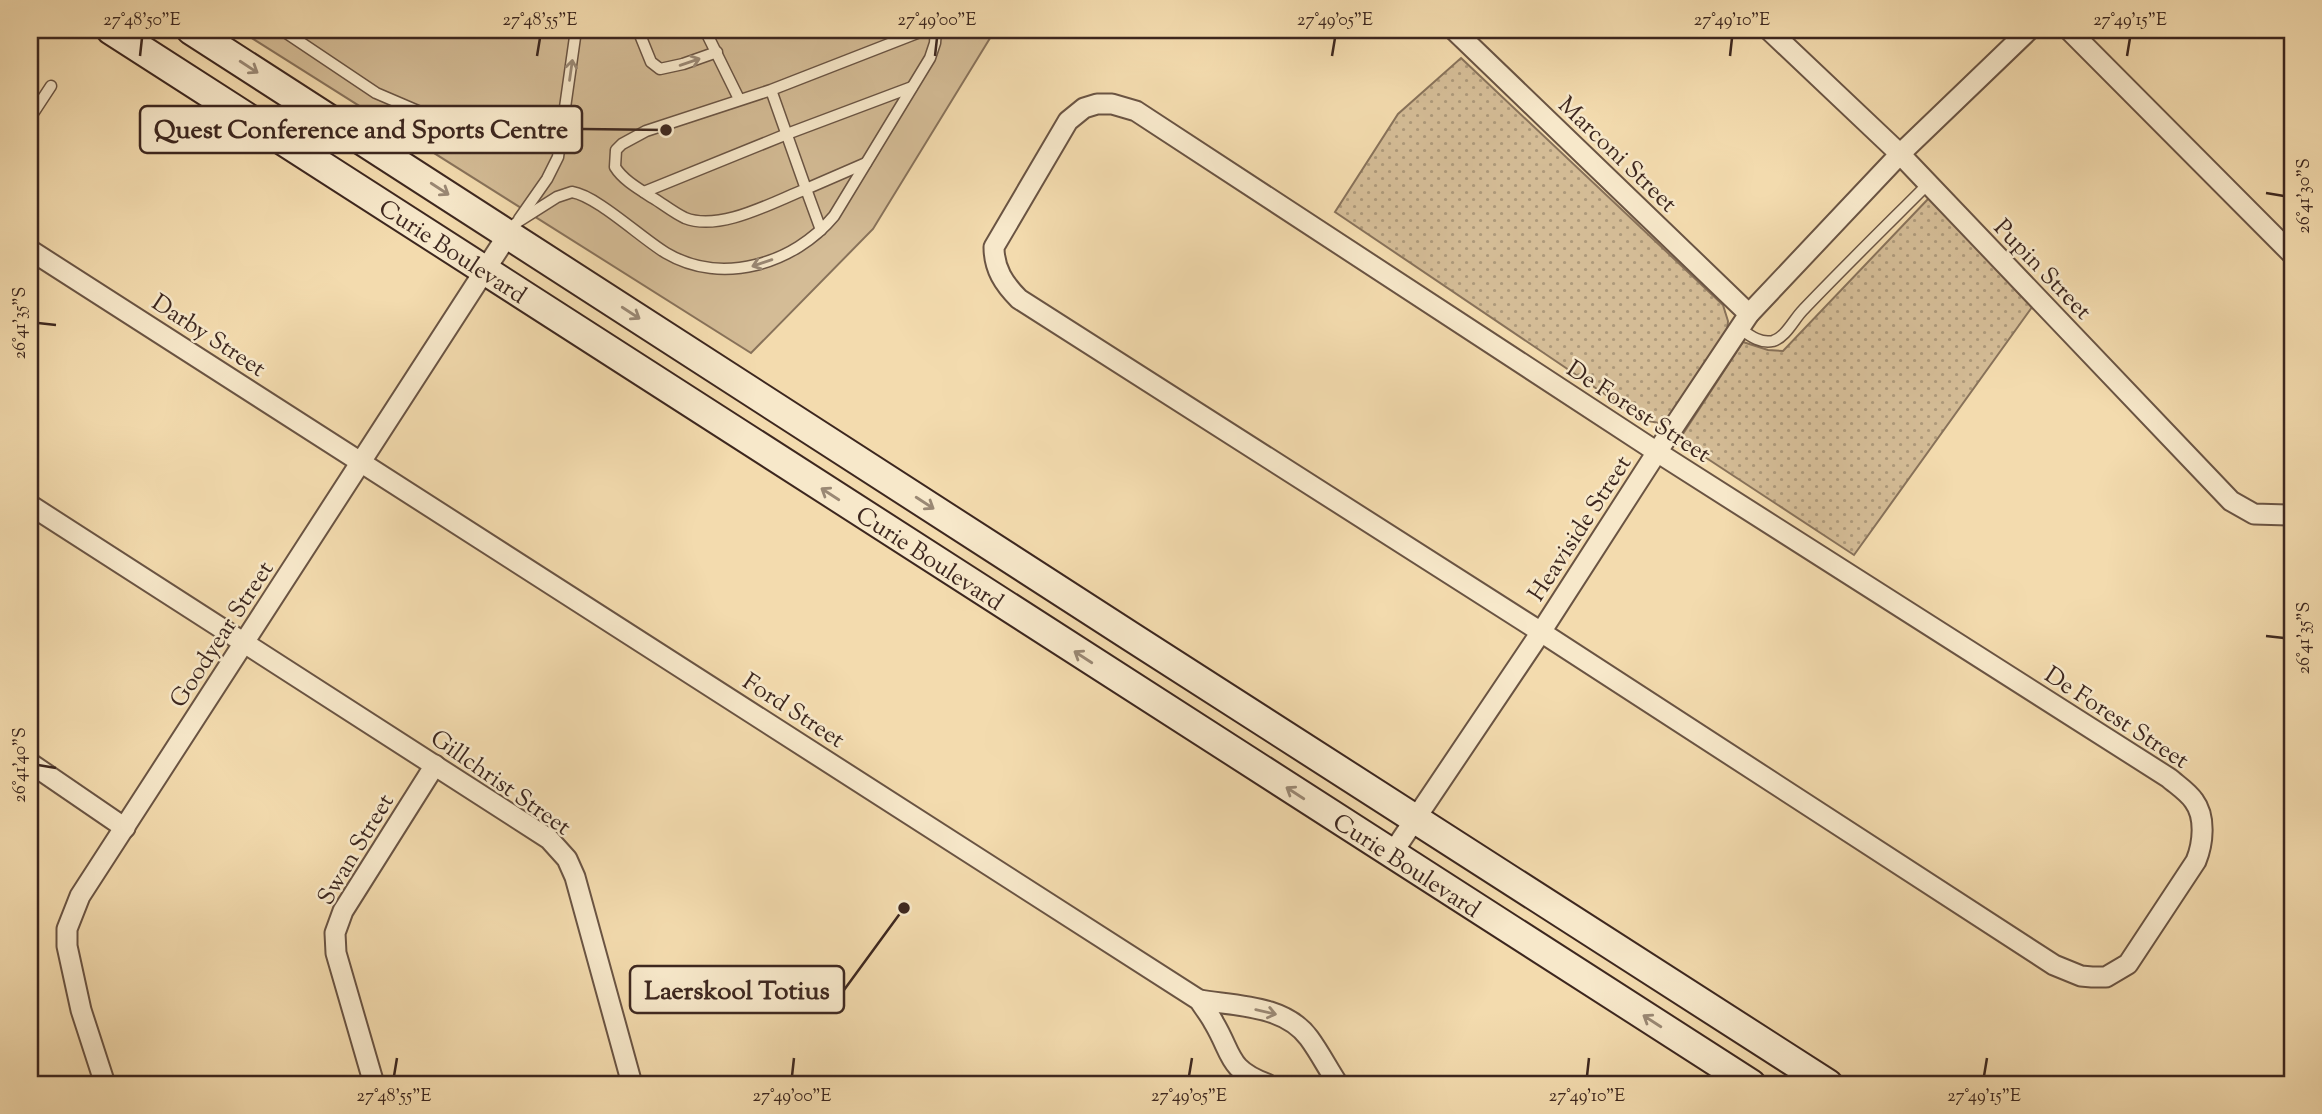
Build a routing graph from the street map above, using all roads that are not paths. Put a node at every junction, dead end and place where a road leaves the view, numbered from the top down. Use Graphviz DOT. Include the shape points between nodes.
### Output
graph roads {
  1 [pos="111,30"];
  2 [pos="191,30"];
  3 [pos="282,30"];
  4 [pos="576,30"];
  5 [pos="638,30"];
  6 [pos="705,30"];
  7 [pos="925,30"];
  8 [pos="936,30"];
  9 [pos="1454,30"];
  10 [pos="1769,30"];
  11 [pos="2029,30"];
  12 [pos="2069,30"];
  13 [pos="717,52"];
  14 [pos="51,86"];
  15 [pos="912,87"];
  16 [pos="771,90"];
  17 [pos="740,99"];
  18 [pos="30,118"];
  19 [pos="787,134"];
  20 [pos="561,141"];
  21 [pos="1899,154"];
  22 [pos="866,163"];
  23 [pos="1928,184"];
  24 [pos="806,189"];
  25 [pos="644,192"];
  26 [pos="512,228"];
  27 [pos="821,230"];
  28 [pos="30,250"];
  29 [pos="2292,254"];
  30 [pos="484,270"];
  31 [pos="1744,321"];
  32 [pos="721,372"];
  33 [pos="699,409"];
  34 [pos="1657,452"];
  35 [pos="362,463"];
  36 [pos="30,505"];
  37 [pos="2292,515"];
  38 [pos="1541,632"];
  39 [pos="1134,637"];
  40 [pos="244,642"];
  41 [pos="1113,676"];
  42 [pos="30,762"];
  43 [pos="435,765"];
  44 [pos="1414,821"];
  45 [pos="125,828"];
  46 [pos="1391,855"];
  47 [pos="1199,1000"];
  48 [pos="1712,1010"];
  49 [pos="1689,1045"];
  50 [pos="105,1084"];
  51 [pos="374,1084"];
  52 [pos="632,1084"];
  53 [pos="1266,1084"];
  54 [pos="1338,1084"];
  55 [pos="1751,1084"];
  56 [pos="1828,1084"];
  1 -- 30 [label="street, Curie Boulevard"];
  2 -- 26 [label="street, Curie Boulevard, one-way"];
  3 -- 20 [label="lane" via="376,93 453,126"];
  20 -- 4 [label="lane, one-way"];
  5 -- 13 [label="lane, one-way" via="650,62 660,69"];
  6 -- 13 [label="lane"];
  7 -- 16 [label="lane"];
  8 -- 15 [label="lane" via="930,58"];
  9 -- 31 [label="street, Marconi Street"];
  10 -- 21 [label="street, Pupin Street"];
  11 -- 21 [label="street, Heaviside Street"];
  12 -- 29 [label="street"];
  13 -- 17 [label="lane"];
  14 -- 18 [label="lane"];
  15 -- 19 [label="lane"];
  15 -- 22 [label="lane"];
  16 -- 17 [label="lane"];
  16 -- 19 [label="lane"];
  17 -- 25 [label="lane" via="646,131 622,144 616,150 615,167"];
  19 -- 24 [label="lane"];
  19 -- 25 [label="lane"];
  20 -- 26 [label="lane" via="556,165"];
  21 -- 23 [label="street, Pupin Street"];
  21 -- 31 [label="street, Heaviside Street"];
  22 -- 24 [label="lane"];
  22 -- 27 [label="lane"];
  23 -- 31 [label="lane" via="1782,336 1769,342 1755,339"];
  23 -- 37 [label="street, Pupin Street" via="2231,501 2254,514"];
  24 -- 25 [label="lane" via="729,219 708,221 684,217"];
  24 -- 27 [label="lane"];
  27 -- 26 [label="lane, one-way" via="766,262 723,270 685,263 579,193 565,193"];
  26 -- 30 [label="street, Goodyear Street"];
  26 -- 32 [label="street, Curie Boulevard, one-way"];
  28 -- 35 [label="street, Darby Street"];
  30 -- 33 [label="street, Curie Boulevard"];
  30 -- 35 [label="street, Goodyear Street"];
  31 -- 34 [label="street, Heaviside Street"];
  32 -- 33 [label="street"];
  32 -- 39 [label="street, Curie Boulevard, one-way"];
  41 -- 33 [label="street, Curie Boulevard, one-way"];
  34 -- 38 [label="street, Heaviside Street"];
  34 -- 38 [label="street, De Forest Street" via="2169,778 2200,811 2202,838 2196,861 2128,964 2106,977 2081,976 2043,957"];
  34 -- 38 [label="street, De Forest Street" via="1136,111 1097,104 1068,121 994,247 996,264 1008,288"];
  35 -- 40 [label="street, Goodyear Street"];
  35 -- 47 [label="street, Ford Street"];
  36 -- 40 [label="street"];
  38 -- 44 [label="street, Heaviside Street"];
  39 -- 41 [label="street"];
  39 -- 44 [label="street, Curie Boulevard"];
  40 -- 43 [label="street, Gillchrist Street"];
  40 -- 45 [label="street, Goodyear Street"];
  46 -- 41 [label="street, Curie Boulevard, one-way"];
  42 -- 45 [label="street"];
  43 -- 51 [label="street, Swan Street" via="349,900 335,933 336,953"];
  43 -- 52 [label="street, Gillchrist Street" via="549,839 567,859 584,903"];
  44 -- 46 [label="street, Heaviside Street"];
  44 -- 48 [label="street, Curie Boulevard"];
  45 -- 50 [label="street, Goodyear Street" via="80,896 67,929 81,1010"];
  49 -- 46 [label="street, Curie Boulevard, one-way"];
  47 -- 53 [label="street, Ford Street" via="1236,1066"];
  47 -- 54 [label="street, Ford Street, one-way" via="1264,1010 1291,1020 1308,1037"];
  48 -- 49 [label="street"];
  48 -- 56 [label="street, Curie Boulevard"];
  49 -- 55 [label="street, Curie Boulevard"];
}
